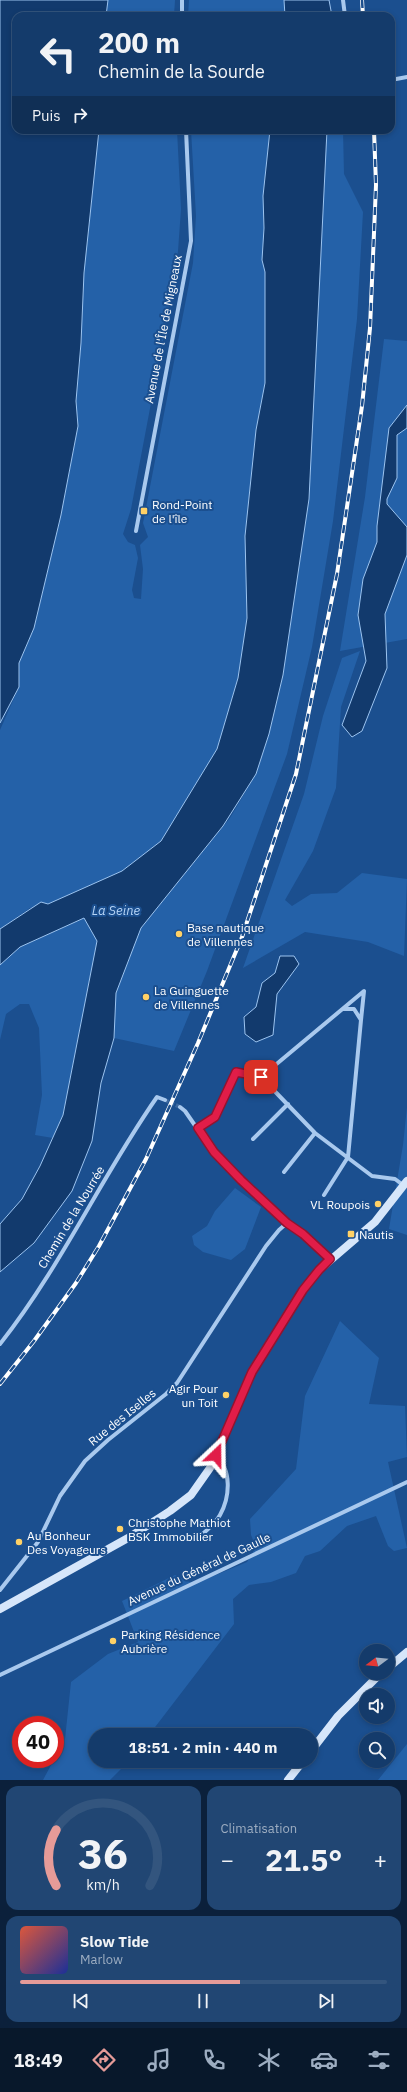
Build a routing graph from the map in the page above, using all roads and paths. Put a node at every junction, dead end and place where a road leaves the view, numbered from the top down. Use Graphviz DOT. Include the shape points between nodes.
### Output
graph roads {
  1 [pos="182,0"];
  2 [pos="343,0"];
  3 [pos="182,12"];
  4 [pos="344,12"];
  5 [pos="407,77"];
  6 [pos="395,79"];
  7 [pos="186,134"];
  8 [pos="136,531"];
  9 [pos="343,1009"];
  10 [pos="361,1020"];
  11 [pos="261,1077"];
  12 [pos="165,1100"];
  13 [pos="288,1104"];
  14 [pos="180,1107"];
  15 [pos="198,1128"];
  16 [pos="315,1133"];
  17 [pos="253,1139"];
  18 [pos="348,1157"];
  19 [pos="284,1172"];
  20 [pos="405,1183"];
  21 [pos="324,1195"];
  22 [pos="287,1223"];
  23 [pos="330,1259"];
  24 [pos="0,1344"];
  25 [pos="216,1455"];
  26 [pos="407,1482"];
  27 [pos="198,1538"];
  28 [pos="0,1590"];
  29 [pos="0,1609"];
  30 [pos="407,1652"];
  31 [pos="395,1662"];
  32 [pos="0,1675"];
  33 [pos="374,1680"];
  34 [pos="318,1742"];
  35 [pos="297,1768"];
  36 [pos="288,1780"];
  1 -- 3 [label="street"];
  2 -- 4 [label="street"];
  5 -- 6 [label="street"];
  7 -- 8 [label="street, Avenue de l'Île de Migneaux" via="191,241"];
  9 -- 10 [label="street" via="354,1009"];
  9 -- 10 [label="street" via="364,991"];
  9 -- 11 [label="street"];
  10 -- 18 [label="street"];
  11 -- 13 [label="street"];
  11 -- 15 [label="street" via="236,1072 215,1117"];
  12 -- 24 [label="street, Chemin de la Nourrée" via="157,1097 130,1135 47,1278"];
  13 -- 16 [label="street"];
  13 -- 17 [label="street"];
  14 -- 15 [label="street"];
  15 -- 22 [label="street" via="214,1152"];
  16 -- 18 [label="street"];
  16 -- 19 [label="street"];
  18 -- 20 [label="street" via="372,1176"];
  18 -- 21 [label="street"];
  20 -- 23 [label="street" via="375,1222"];
  22 -- 23 [label="street"];
  22 -- 28 [label="street, Rue des Iselles" via="266,1246 177,1383 96,1451 76,1472 60,1496 38,1542"];
  23 -- 25 [label="street" via="303,1290 252,1372"];
  25 -- 27 [label="street" via="226,1471 226,1498 219,1516"];
  25 -- 29 [label="street" via="204,1478 191,1494 170,1511 128,1538"];
  26 -- 32 [label="street, Avenue du Général de Gaulle"];
  30 -- 31 [label="street"];
  33 -- 34 [label="street" via="338,1716"];
  35 -- 36 [label="street"];
}
